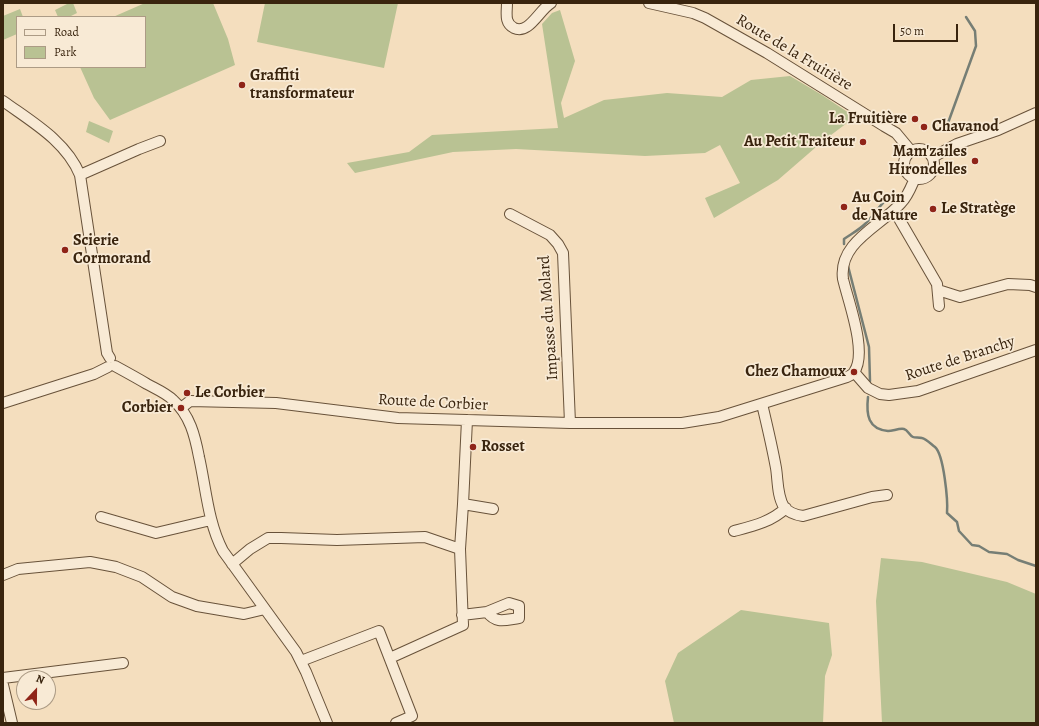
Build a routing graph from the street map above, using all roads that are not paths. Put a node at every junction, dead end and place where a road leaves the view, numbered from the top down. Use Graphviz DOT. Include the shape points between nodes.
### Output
graph roads {
  1 [pos="515,3"];
  2 [pos="551,3"];
  3 [pos="649,3"];
  4 [pos="507,8"];
  5 [pos="3,101"];
  6 [pos="1036,113"];
  7 [pos="160,141"];
  8 [pos="912,151"];
  9 [pos="933,157"];
  10 [pos="80,175"];
  11 [pos="915,178"];
  12 [pos="894,210"];
  13 [pos="510,214"];
  14 [pos="1036,287"];
  15 [pos="938,290"];
  16 [pos="939,306"];
  17 [pos="1036,350"];
  18 [pos="111,364"];
  19 [pos="854,372"];
  20 [pos="3,403"];
  21 [pos="762,404"];
  22 [pos="181,408"];
  23 [pos="467,420"];
  24 [pos="570,424"];
  25 [pos="887,495"];
  26 [pos="463,504"];
  27 [pos="786,508"];
  28 [pos="493,509"];
  29 [pos="101,517"];
  30 [pos="211,520"];
  31 [pos="734,531"];
  32 [pos="460,549"];
  33 [pos="232,564"];
  34 [pos="3,574"];
  35 [pos="265,609"];
  36 [pos="487,612"];
  37 [pos="462,615"];
  38 [pos="390,658"];
  39 [pos="301,661"];
  40 [pos="123,662"];
  41 [pos="3,678"];
  42 [pos="3,686"];
  43 [pos="12,723"];
  44 [pos="327,723"];
  45 [pos="396,723"];
  1 -- 4 [label="street"];
  2 -- 4 [label="street" via="532,24 518,30 510,26 506,18"];
  3 -- 8 [label="street, Route de la Fruitière" via="694,13 715,23 896,133"];
  5 -- 10 [label="street" via="56,140 73,159"];
  6 -- 9 [label="street" via="1011,125 957,144"];
  7 -- 10 [label="street"];
  8 -- 9 [label="street" via="925,150"];
  8 -- 11 [label="street" via="907,155 904,165 906,171"];
  9 -- 11 [label="street" via="934,169 931,174 926,178"];
  10 -- 18 [label="street" via="107,353"];
  11 -- 12 [label="street" via="906,198"];
  12 -- 15 [label="street" via="937,284"];
  12 -- 19 [label="street" via="855,244 844,258 843,279 858,339 859,358"];
  13 -- 24 [label="street, Impasse du Molard" via="550,235 563,253"];
  14 -- 15 [label="street" via="1008,284 960,297"];
  15 -- 16 [label="street"];
  17 -- 19 [label="street, Route de Branchy" via="918,391 889,395 868,388"];
  18 -- 20 [label="street" via="94,374"];
  18 -- 22 [label="street" via="164,393"];
  19 -- 21 [label="street, Route de Corbier" via="847,377"];
  21 -- 24 [label="street, Route de Corbier" via="719,417 682,423"];
  21 -- 27 [label="street" via="780,494"];
  22 -- 23 [label="street, Route de Corbier" via="190,401 276,403 398,418"];
  22 -- 30 [label="street" via="194,433"];
  23 -- 24 [label="street, Route de Corbier"];
  23 -- 26 [label="street"];
  25 -- 27 [label="street" via="803,516 791,513"];
  26 -- 28 [label="street"];
  26 -- 32 [label="street"];
  27 -- 31 [label="street" via="760,524"];
  29 -- 30 [label="street" via="156,533"];
  30 -- 33 [label="street" via="218,540"];
  32 -- 33 [label="street" via="425,537 338,540 268,538"];
  32 -- 37 [label="street"];
  33 -- 35 [label="street"];
  34 -- 35 [label="street" via="18,569 90,562 116,567 142,577 172,598 197,606 244,614"];
  35 -- 39 [label="street"];
  36 -- 37 [label="street"];
  37 -- 38 [label="street" via="463,625"];
  38 -- 39 [label="street" via="379,631"];
  38 -- 45 [label="street" via="412,716"];
  39 -- 44 [label="street"];
  40 -- 41 [label="street"];
  42 -- 43 [label="street"];
}
